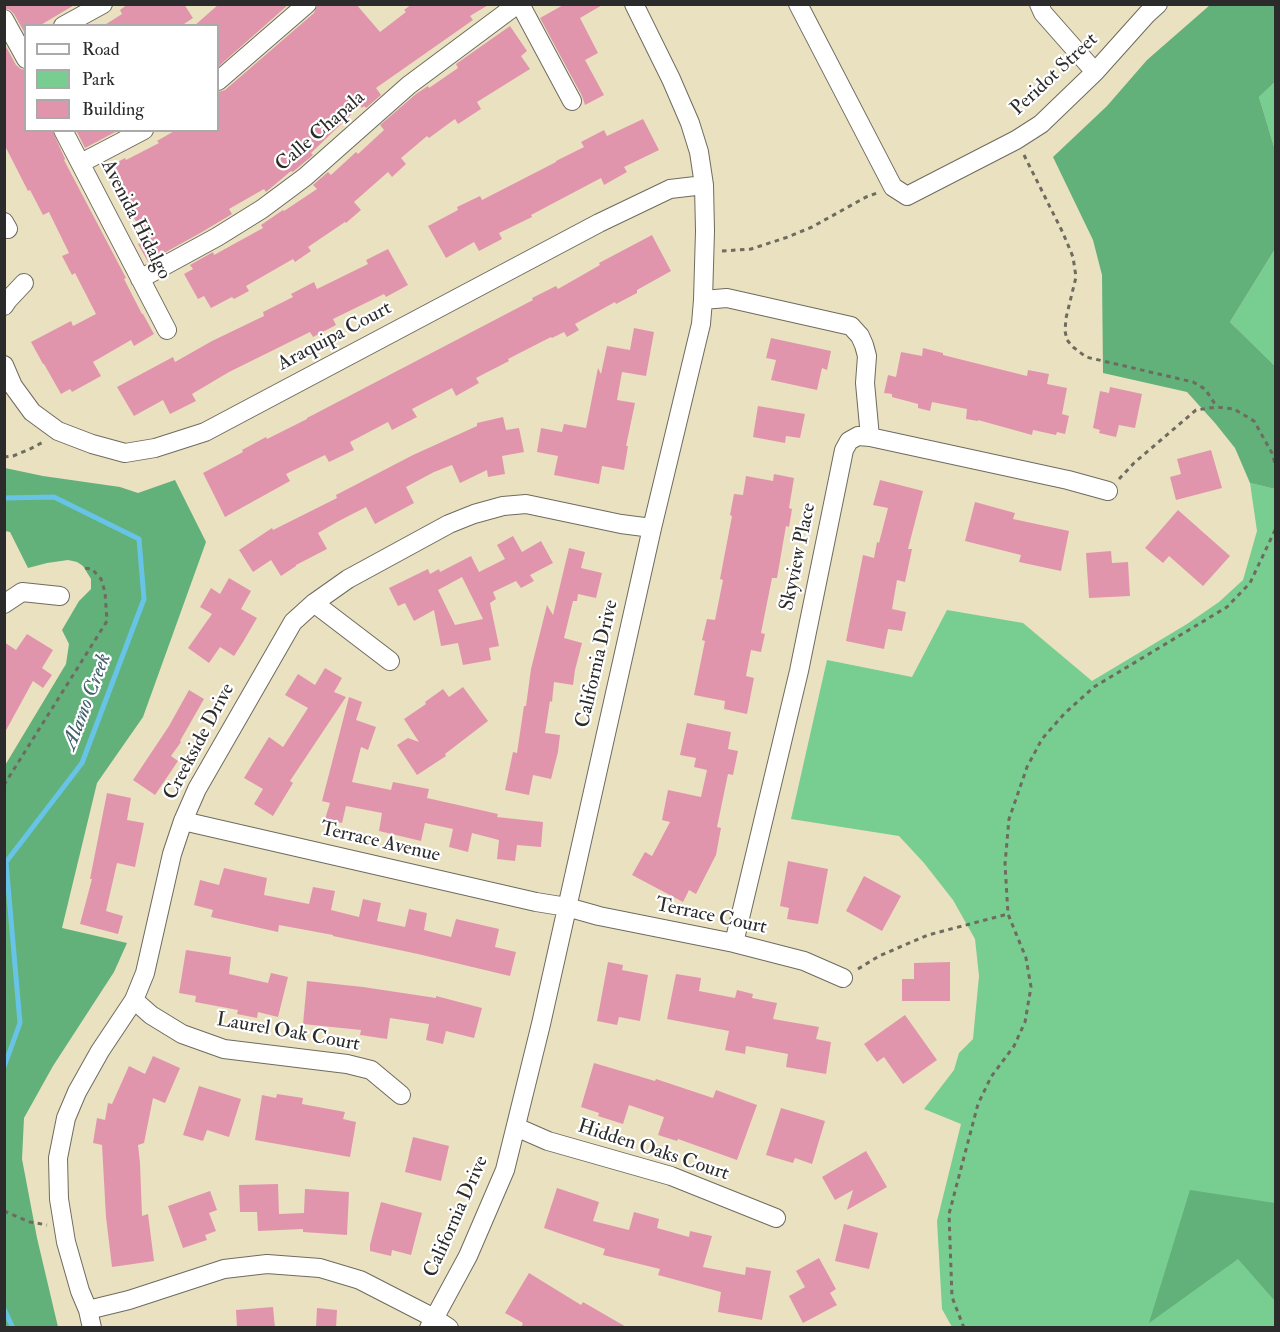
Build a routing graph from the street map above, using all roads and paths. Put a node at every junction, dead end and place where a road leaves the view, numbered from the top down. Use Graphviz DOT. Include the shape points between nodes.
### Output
graph roads {
  1 [pos="103,4"];
  2 [pos="307,4"];
  3 [pos="520,4"];
  4 [pos="634,4"];
  5 [pos="798,4"];
  6 [pos="1039,4"];
  7 [pos="1158,4"];
  8 [pos="4,19"];
  9 [pos="67,24"];
  10 [pos="24,50"];
  11 [pos="1095,72"];
  12 [pos="219,80"];
  13 [pos="573,101"];
  14 [pos="64,132"];
  15 [pos="140,132"];
  16 [pos="1016,140"];
  17 [pos="81,163"];
  18 [pos="704,185"];
  19 [pos="900,192"];
  20 [pos="705,252"];
  21 [pos="140,279"];
  22 [pos="24,284"];
  23 [pos="704,300"];
  24 [pos="4,306"];
  25 [pos="167,330"];
  26 [pos="4,365"];
  27 [pos="1217,407"];
  28 [pos="58,431"];
  29 [pos="870,437"];
  30 [pos="4,457"];
  31 [pos="1275,467"];
  32 [pos="1108,491"];
  33 [pos="652,528"];
  34 [pos="1275,528"];
  35 [pos="83,568"];
  36 [pos="60,596"];
  37 [pos="314,603"];
  38 [pos="4,604"];
  39 [pos="390,661"];
  40 [pos="4,785"];
  41 [pos="183,821"];
  42 [pos="567,907"];
  43 [pos="1008,914"];
  44 [pos="734,943"];
  45 [pos="843,978"];
  46 [pos="134,1000"];
  47 [pos="401,1095"];
  48 [pos="516,1127"];
  49 [pos="4,1211"];
  50 [pos="776,1218"];
  51 [pos="63,1228"];
  52 [pos="90,1319"];
  53 [pos="437,1324"];
  54 [pos="964,1328"];
  1 -- 9 [label="street"];
  2 -- 12 [label="street"];
  3 -- 13 [label="street"];
  3 -- 21 [label="street, Calle Chapala" via="409,85 305,177 262,209"];
  4 -- 18 [label="street, California Drive" via="690,123"];
  5 -- 19 [label="street"];
  6 -- 11 [label="street"];
  7 -- 11 [label="street, Peridot Street"];
  8 -- 10 [label="street"];
  11 -- 16 [label="street, Peridot Street" via="1041,124"];
  14 -- 17 [label="street, Avenida Hidalgo"];
  15 -- 17 [label="street"];
  16 -- 19 [label="street, Peridot Street"];
  16 -- 27 [label="path" via="1073,257 1076,277 1066,318 1067,340 1086,357 1193,382 1205,389"];
  17 -- 21 [label="street, Avenida Hidalgo"];
  18 -- 20 [label="street, California Drive"];
  18 -- 28 [label="street, Araquipa Court" via="670,189 599,223 205,432 125,453"];
  19 -- 20 [label="path" via="866,197 812,227 751,249"];
  20 -- 23 [label="street, California Drive"];
  21 -- 25 [label="street, Avenida Hidalgo"];
  22 -- 24 [label="street"];
  23 -- 29 [label="street" via="727,298 851,326 860,336 867,356"];
  23 -- 33 [label="street, California Drive"];
  26 -- 28 [label="street, Araquipa Court" via="32,412"];
  27 -- 31 [label="path" via="1234,409 1254,422 1272,453"];
  27 -- 32 [label="path" via="1196,410"];
  28 -- 30 [label="path" via="39,445"];
  29 -- 32 [label="street"];
  29 -- 44 [label="street, Skyview Place" via="854,438 844,450 799,671"];
  33 -- 37 [label="street, Creekside Drive" via="526,504 503,506 449,524 348,579"];
  33 -- 42 [label="street, California Drive"];
  34 -- 43 [label="path" via="1250,583 1227,608 1094,687 1042,739 1027,767 1009,819 1005,864"];
  35 -- 40 [label="path" via="92,569 101,579 107,621"];
  36 -- 38 [label="street" via="22,592"];
  37 -- 39 [label="street"];
  37 -- 41 [label="street, Creekside Drive" via="293,622 283,638 197,789"];
  41 -- 42 [label="street, Terrace Avenue"];
  41 -- 46 [label="street, Creekside Drive" via="145,973"];
  42 -- 44 [label="street, Terrace Court"];
  42 -- 48 [label="street, California Drive"];
  43 -- 45 [label="path" via="928,935 879,956"];
  43 -- 54 [label="path" via="1026,958 1031,987 1025,1022 978,1104 949,1214 952,1297"];
  44 -- 45 [label="street, Terrace Court" via="804,961"];
  46 -- 47 [label="street, Laurel Oak Court" via="151,1015 193,1038 224,1049 371,1070"];
  46 -- 51 [label="street, Creekside Drive" via="100,1051 66,1118 58,1158"];
  48 -- 50 [label="street, Hidden Oaks Court" via="548,1141 671,1176"];
  48 -- 53 [label="street, California Drive" via="505,1170"];
  49 -- 51 [label="path" via="30,1222"];
  51 -- 52 [label="street, Creekside Drive"];
  52 -- 53 [label="street" via="129,1300 224,1269 267,1264 320,1268 360,1280"];
}
